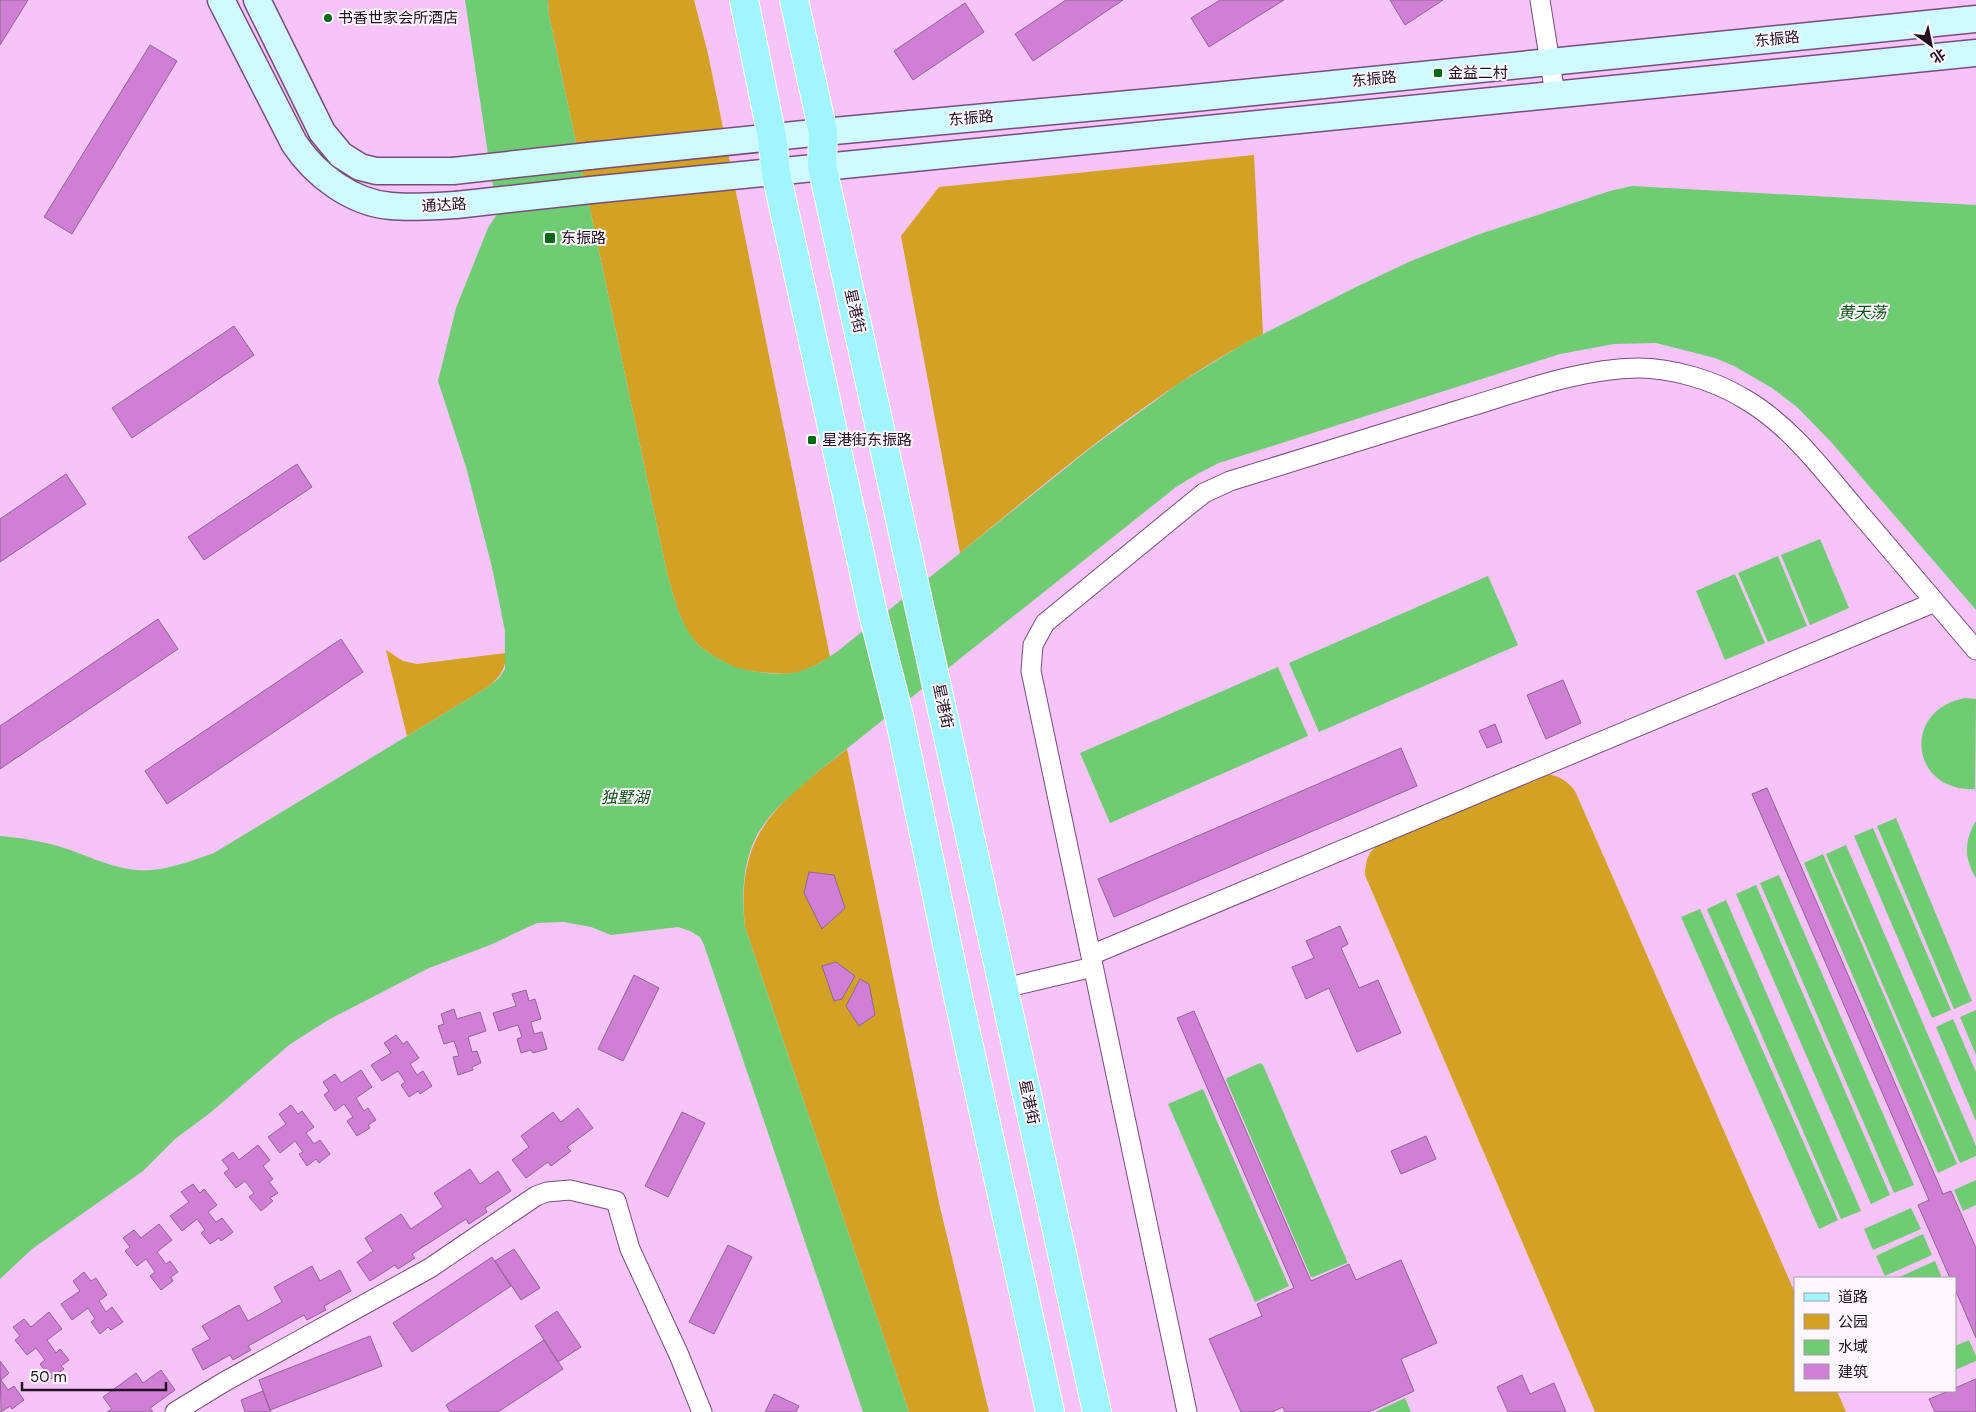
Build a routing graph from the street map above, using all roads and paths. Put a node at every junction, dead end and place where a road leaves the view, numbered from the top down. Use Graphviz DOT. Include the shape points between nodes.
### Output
graph roads {
  1 [pos="221,0"];
  2 [pos="257,0"];
  3 [pos="744,0"];
  4 [pos="794,0"];
  5 [pos="1540,0"];
  6 [pos="1976,19"];
  7 [pos="1976,53"];
  8 [pos="1550,62"];
  9 [pos="1555,94"];
  10 [pos="823,132"];
  11 [pos="772,137"];
  12 [pos="822,166"];
  13 [pos="776,173"];
  14 [pos="1935,602"];
  15 [pos="1976,650"];
  16 [pos="1092,961"];
  17 [pos="1004,988"];
  18 [pos="175,1412"];
  19 [pos="702,1412"];
  20 [pos="1050,1412"];
  21 [pos="1097,1412"];
  22 [pos="1187,1412"];
  1 -- 13 [label="main road, 通达路, bridge" via="294,143 305,158 330,182 373,203 456,205"];
  2 -- 11 [label="main road, bridge" via="322,132 341,155 360,167 376,171 453,171"];
  3 -- 11 [label="main road"];
  4 -- 10 [label="main road, 星港街"];
  5 -- 8 [label="street"];
  6 -- 8 [label="main road, 东振路"];
  7 -- 9 [label="main road"];
  8 -- 9 [label="street"];
  8 -- 10 [label="main road, 东振路"];
  9 -- 12 [label="main road"];
  10 -- 11 [label="main road, 东振路"];
  10 -- 12 [label="main road, 星港街"];
  11 -- 13 [label="main road"];
  12 -- 13 [label="main road"];
  12 -- 17 [label="main road, 星港街"];
  13 -- 20 [label="main road" via="872,609 900,720"];
  14 -- 15 [label="street"];
  14 -- 16 [label="street"];
  14 -- 16 [label="street" via="1819,465 1769,416 1719,386 1665,371 1615,370 1553,381 1230,480 1189,505 1045,623 1033,645 1031,671"];
  16 -- 17 [label="street"];
  16 -- 22 [label="street"];
  17 -- 21 [label="main road, 星港街"];
  18 -- 19 [label="street" via="430,1268 527,1201 547,1192 570,1190 616,1201 630,1249"];
}
